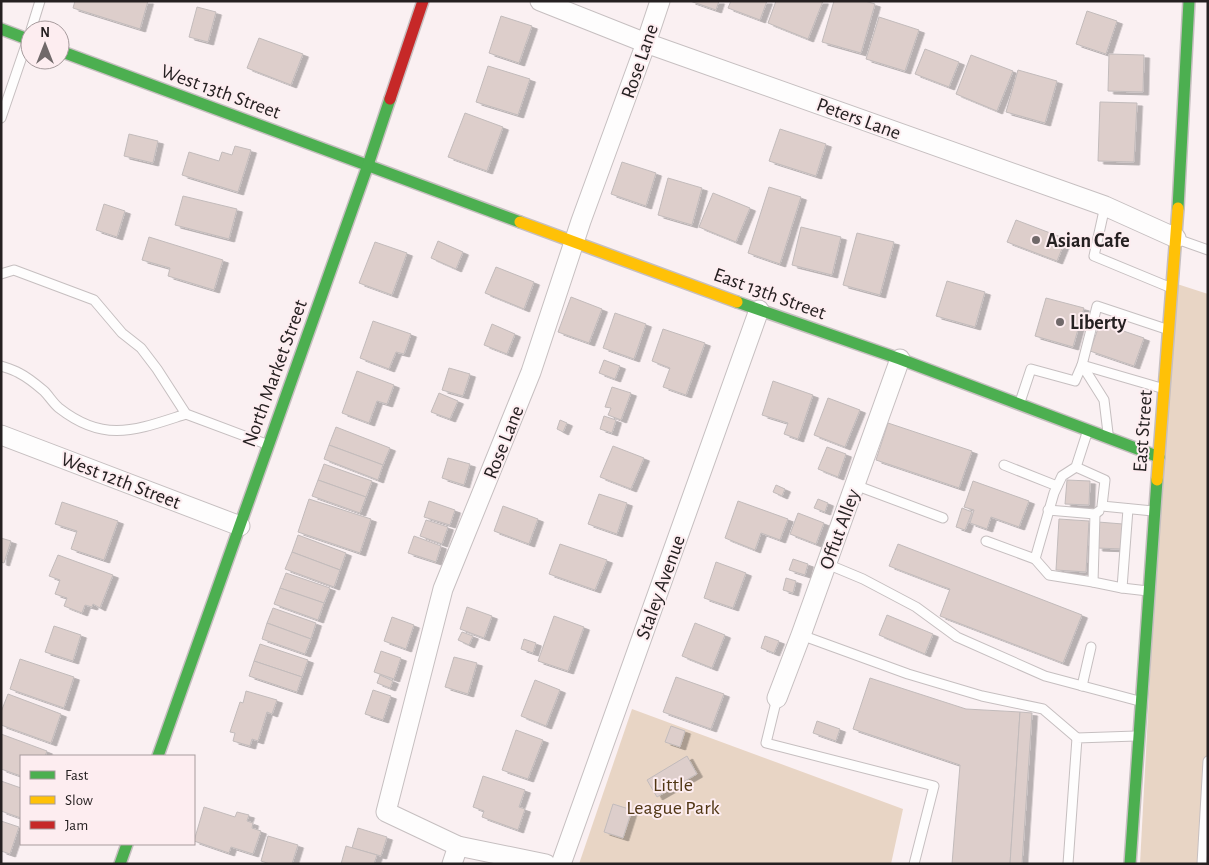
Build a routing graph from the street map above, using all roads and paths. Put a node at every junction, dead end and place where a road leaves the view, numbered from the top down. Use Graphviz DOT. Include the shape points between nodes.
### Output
graph roads {
  1 [pos="40,1"];
  2 [pos="423,1"];
  3 [pos="540,1"];
  4 [pos="660,1"];
  5 [pos="1186,3"];
  6 [pos="35,20"];
  7 [pos="1,29"];
  8 [pos="20,34"];
  9 [pos="646,43"];
  10 [pos="70,55"];
  11 [pos="20,64"];
  12 [pos="1,118"];
  13 [pos="368,165"];
  14 [pos="1105,206"];
  15 [pos="1176,238"];
  16 [pos="574,242"];
  17 [pos="1208,250"];
  18 [pos="1,274"];
  19 [pos="1171,288"];
  20 [pos="759,310"];
  21 [pos="1169,330"];
  22 [pos="900,359"];
  23 [pos="1082,365"];
  24 [pos="1,366"];
  25 [pos="1164,389"];
  26 [pos="1019,404"];
  27 [pos="186,414"];
  28 [pos="1088,430"];
  29 [pos="1,435"];
  30 [pos="1108,438"];
  31 [pos="269,445"];
  32 [pos="1159,457"];
  33 [pos="1004,465"];
  34 [pos="1076,467"];
  35 [pos="855,485"];
  36 [pos="1057,486"];
  37 [pos="1102,506"];
  38 [pos="1128,509"];
  39 [pos="1048,510"];
  40 [pos="1155,512"];
  41 [pos="1096,514"];
  42 [pos="943,518"];
  43 [pos="240,526"];
  44 [pos="986,541"];
  45 [pos="1034,559"];
  46 [pos="826,564"];
  47 [pos="1093,582"];
  48 [pos="1122,588"];
  49 [pos="1150,591"];
  50 [pos="802,635"];
  51 [pos="1091,647"];
  52 [pos="1082,686"];
  53 [pos="777,698"];
  54 [pos="1141,702"];
  55 [pos="1139,736"];
  56 [pos="1077,738"];
  57 [pos="158,755"];
  58 [pos="1208,761"];
  59 [pos="127,845"];
  60 [pos="455,855"];
  61 [pos="120,864"];
  62 [pos="546,864"];
  63 [pos="561,864"];
  64 [pos="914,864"];
  65 [pos="1068,864"];
  66 [pos="1130,864"];
  67 [pos="1202,864"];
  1 -- 6 [label="lane"];
  2 -- 13 [label="main road, North Market Street"];
  3 -- 9 [label="street, Peters Lane"];
  4 -- 9 [label="street, Rose Lane"];
  5 -- 15 [label="main road, East Street"];
  7 -- 8 [label="main road"];
  9 -- 14 [label="street, Peters Lane"];
  9 -- 16 [label="street, Rose Lane"];
  10 -- 13 [label="main road, West 13th Street"];
  11 -- 12 [label="lane"];
  13 -- 16 [label="main road, East 13th Street"];
  13 -- 31 [label="main road, North Market Street"];
  14 -- 15 [label="street, Peters Lane"];
  14 -- 19 [label="lane" via="1094,256"];
  15 -- 17 [label="lane"];
  15 -- 19 [label="main road, East Street"];
  16 -- 20 [label="main road, East 13th Street"];
  16 -- 60 [label="street, Rose Lane" via="531,372 443,589 386,812"];
  18 -- 27 [label="lane" via="14,270 94,300 122,333 141,348"];
  19 -- 21 [label="main road, East Street"];
  20 -- 22 [label="main road, East 13th Street"];
  20 -- 63 [label="street, Staley Avenue"];
  21 -- 23 [label="lane" via="1097,306"];
  21 -- 25 [label="main road, East Street"];
  22 -- 26 [label="main road, East 13th Street"];
  22 -- 35 [label="street, Offut Alley"];
  23 -- 25 [label="lane"];
  23 -- 26 [label="lane" via="1075,381 1032,369"];
  23 -- 30 [label="lane" via="1104,400"];
  24 -- 27 [label="lane" via="20,373 43,390 58,407 84,424 103,430 144,428"];
  25 -- 32 [label="main road, East Street"];
  26 -- 28 [label="main road, East 13th Street"];
  27 -- 31 [label="lane"];
  28 -- 30 [label="main road, East 13th Street"];
  28 -- 34 [label="lane"];
  29 -- 43 [label="street, West 12th Street"];
  30 -- 32 [label="main road, East 13th Street"];
  31 -- 43 [label="main road, North Market Street"];
  32 -- 40 [label="main road, East Street"];
  33 -- 36 [label="lane"];
  34 -- 36 [label="lane" via="1062,476"];
  34 -- 37 [label="lane" via="1106,480"];
  35 -- 42 [label="lane"];
  35 -- 46 [label="street, Offut Alley"];
  36 -- 39 [label="lane"];
  37 -- 38 [label="lane"];
  37 -- 41 [label="lane"];
  38 -- 40 [label="lane"];
  38 -- 48 [label="lane"];
  39 -- 41 [label="lane"];
  39 -- 45 [label="lane"];
  40 -- 49 [label="main road, East Street"];
  41 -- 47 [label="lane"];
  43 -- 57 [label="main road, North Market Street"];
  44 -- 45 [label="lane"];
  45 -- 47 [label="lane" via="1049,575"];
  46 -- 50 [label="street, Offut Alley"];
  46 -- 52 [label="lane" via="916,607 957,638 1045,676"];
  47 -- 48 [label="lane"];
  48 -- 49 [label="lane"];
  49 -- 54 [label="main road, East Street"];
  50 -- 53 [label="street, Offut Alley"];
  50 -- 56 [label="lane" via="908,674 982,696 1043,709"];
  51 -- 52 [label="lane"];
  52 -- 54 [label="lane"];
  53 -- 64 [label="lane" via="766,743 934,786"];
  54 -- 55 [label="main road, East Street"];
  55 -- 56 [label="lane"];
  55 -- 66 [label="main road, East Street"];
  56 -- 65 [label="lane"];
  58 -- 67 [label="lane"];
  59 -- 61 [label="main road"];
  60 -- 62 [label="street"];
}
